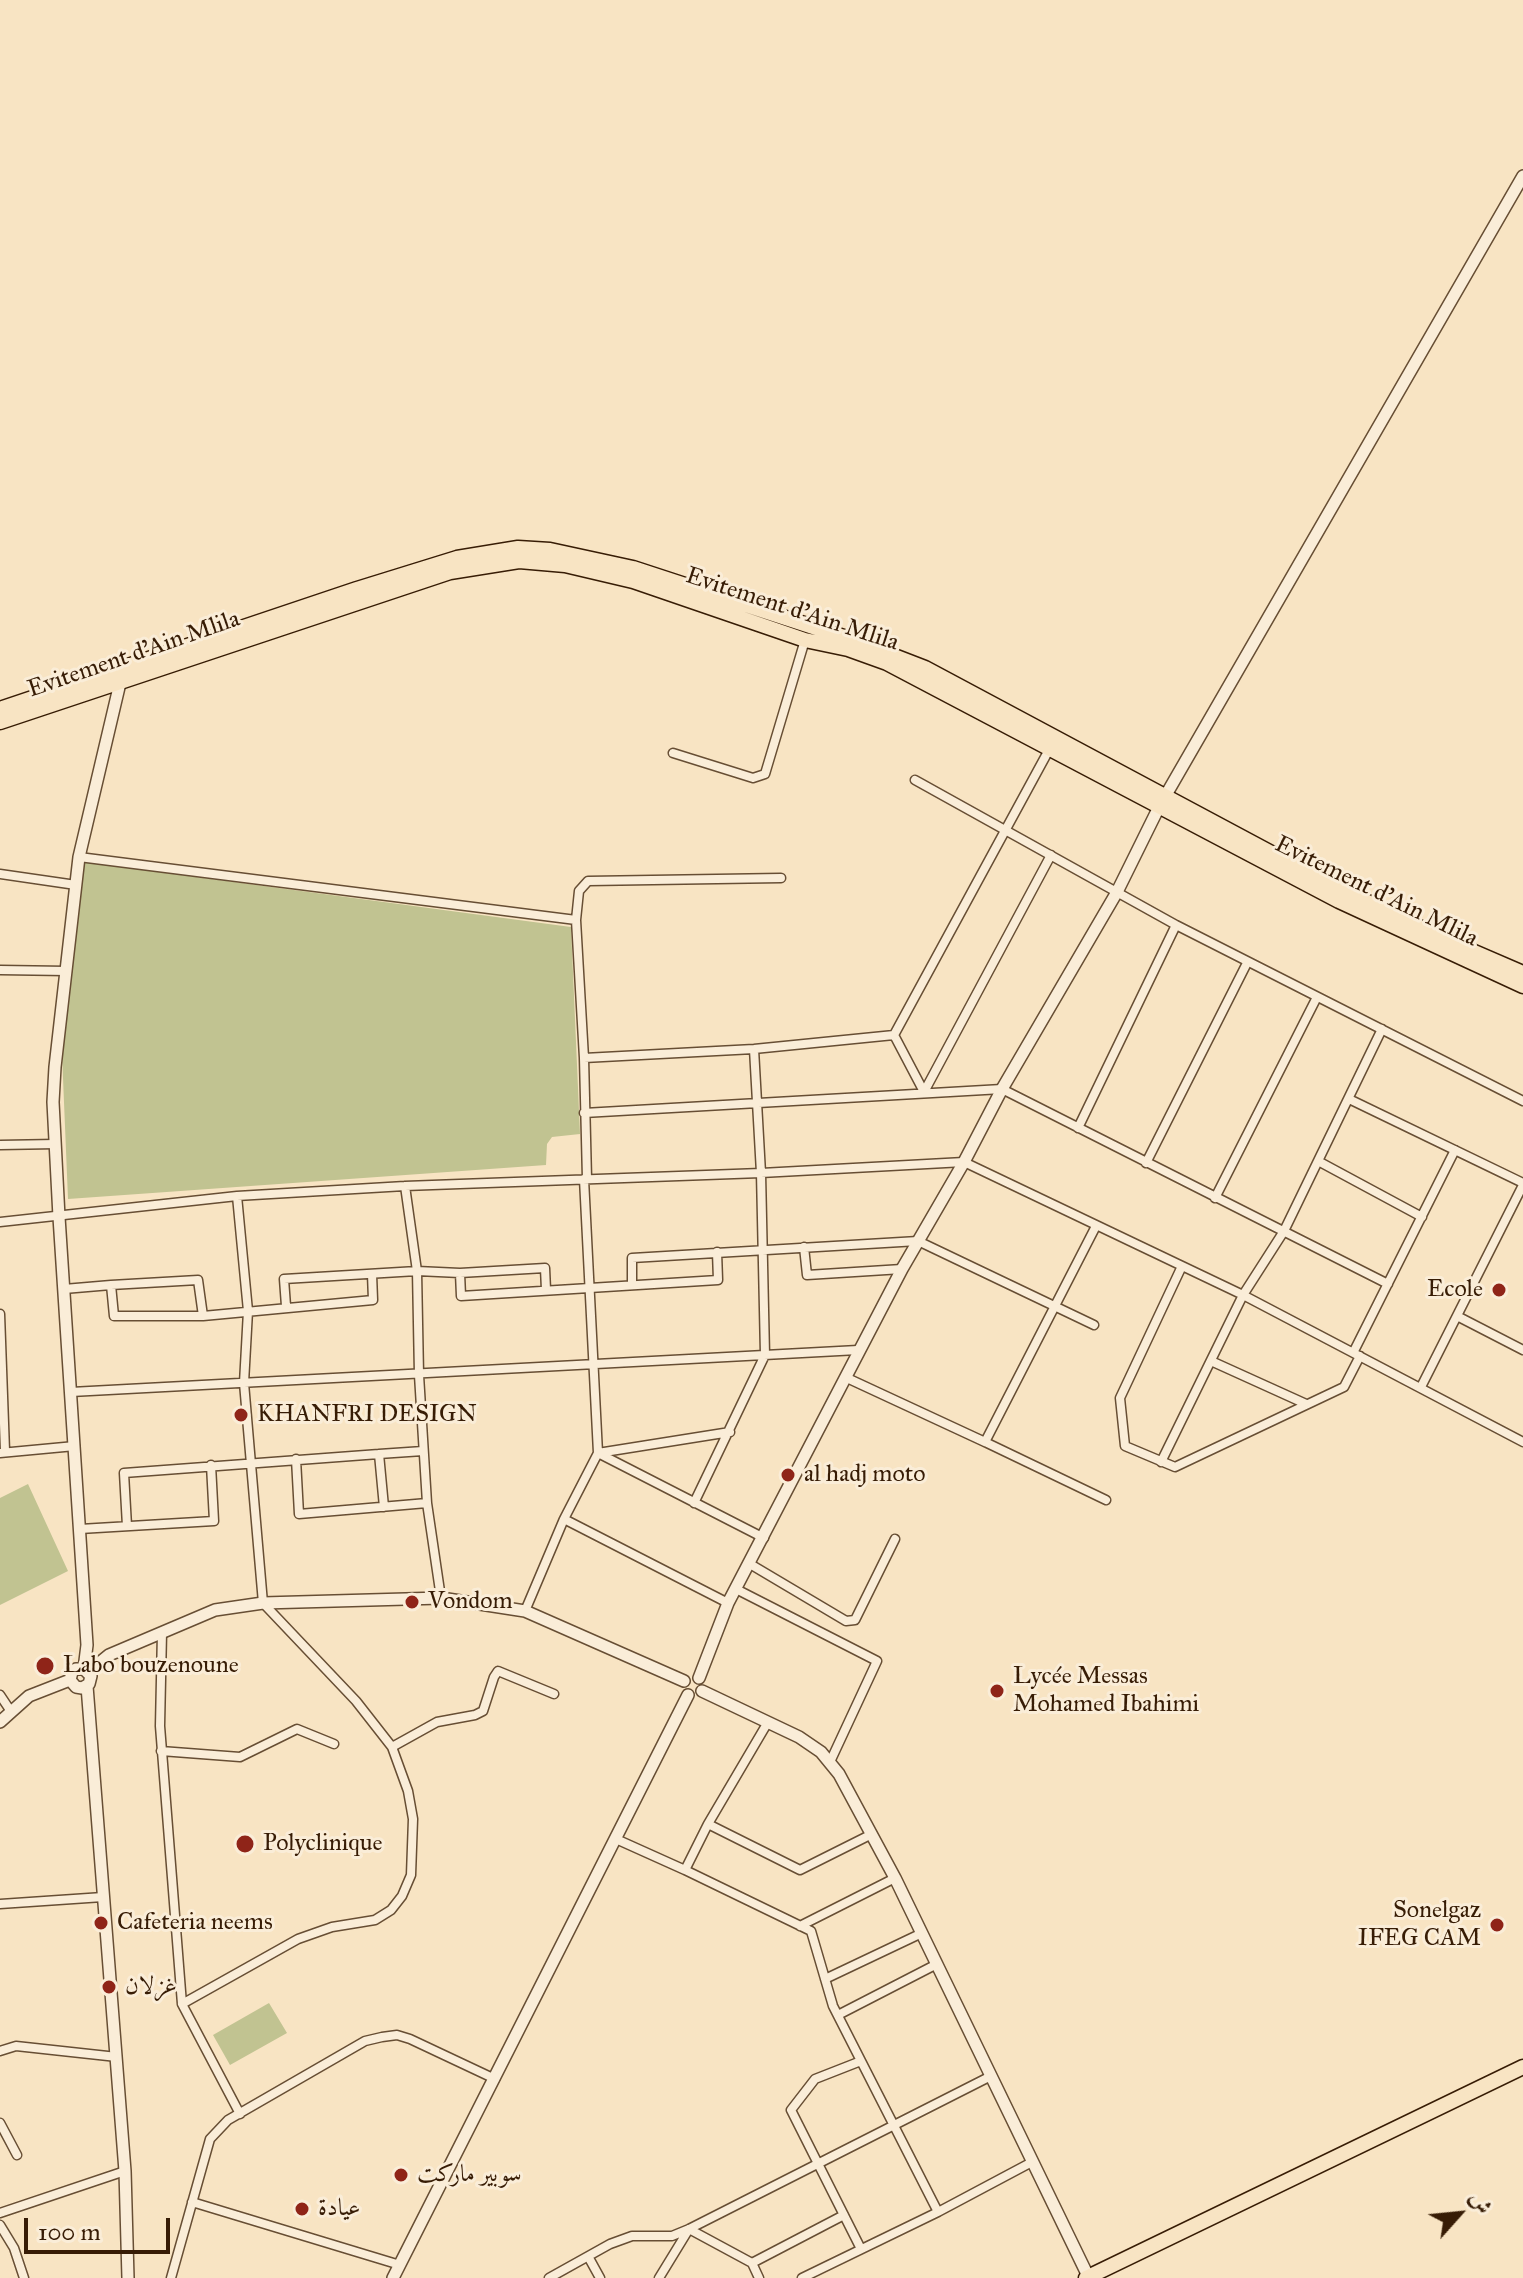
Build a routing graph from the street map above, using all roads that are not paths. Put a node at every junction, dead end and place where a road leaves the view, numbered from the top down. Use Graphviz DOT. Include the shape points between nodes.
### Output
graph roads {
  1 [pos="1523,176"];
  2 [pos="805,640"];
  3 [pos="118,678"];
  4 [pos="0,709"];
  5 [pos="0,722"];
  6 [pos="1050,748"];
  7 [pos="673,753"];
  8 [pos="915,780"];
  9 [pos="1162,803"];
  10 [pos="1006,832"];
  11 [pos="1051,855"];
  12 [pos="79,857"];
  13 [pos="0,874"];
  14 [pos="781,878"];
  15 [pos="76,885"];
  16 [pos="1117,892"];
  17 [pos="576,920"];
  18 [pos="1176,925"];
  19 [pos="1247,963"];
  20 [pos="0,970"];
  21 [pos="67,971"];
  22 [pos="1523,973"];
  23 [pos="1523,986"];
  24 [pos="1317,997"];
  25 [pos="1382,1029"];
  26 [pos="894,1035"];
  27 [pos="754,1049"];
  28 [pos="584,1058"];
  29 [pos="1002,1089"];
  30 [pos="924,1092"];
  31 [pos="1349,1099"];
  32 [pos="1523,1101"];
  33 [pos="756,1105"];
  34 [pos="584,1113"];
  35 [pos="1078,1128"];
  36 [pos="56,1144"];
  37 [pos="0,1145"];
  38 [pos="1455,1150"];
  39 [pos="1318,1161"];
  40 [pos="964,1162"];
  41 [pos="1146,1163"];
  42 [pos="761,1173"];
  43 [pos="585,1179"];
  44 [pos="1523,1184"];
  45 [pos="405,1186"];
  46 [pos="237,1196"];
  47 [pos="1215,1198"];
  48 [pos="59,1217"];
  49 [pos="1422,1217"];
  50 [pos="0,1222"];
  51 [pos="1096,1226"];
  52 [pos="1284,1231"];
  53 [pos="918,1241"];
  54 [pos="804,1247"];
  55 [pos="764,1250"];
  56 [pos="717,1252"];
  57 [pos="1182,1266"];
  58 [pos="902,1269"];
  59 [pos="417,1271"];
  60 [pos="460,1273"];
  61 [pos="372,1274"];
  62 [pos="632,1284"];
  63 [pos="1388,1284"];
  64 [pos="111,1285"];
  65 [pos="588,1287"];
  66 [pos="64,1289"];
  67 [pos="546,1290"];
  68 [pos="1243,1295"];
  69 [pos="286,1306"];
  70 [pos="1056,1306"];
  71 [pos="248,1311"];
  72 [pos="0,1314"];
  73 [pos="203,1316"];
  74 [pos="1457,1316"];
  75 [pos="1094,1325"];
  76 [pos="0,1326"];
  77 [pos="858,1350"];
  78 [pos="1523,1350"];
  79 [pos="1357,1354"];
  80 [pos="765,1355"];
  81 [pos="1211,1361"];
  82 [pos="592,1365"];
  83 [pos="419,1375"];
  84 [pos="847,1378"];
  85 [pos="244,1383"];
  86 [pos="1421,1387"];
  87 [pos="71,1392"];
  88 [pos="2,1399"];
  89 [pos="1306,1404"];
  90 [pos="730,1432"];
  91 [pos="985,1442"];
  92 [pos="1523,1442"];
  93 [pos="75,1446"];
  94 [pos="423,1451"];
  95 [pos="3,1452"];
  96 [pos="598,1453"];
  97 [pos="379,1454"];
  98 [pos="296,1459"];
  99 [pos="250,1461"];
  100 [pos="1161,1462"];
  101 [pos="211,1465"];
  102 [pos="1106,1500"];
  103 [pos="427,1503"];
  104 [pos="694,1503"];
  105 [pos="384,1507"];
  106 [pos="564,1519"];
  107 [pos="127,1526"];
  108 [pos="80,1529"];
  109 [pos="764,1538"];
  110 [pos="895,1539"];
  111 [pos="750,1564"];
  112 [pos="736,1589"];
  113 [pos="441,1598"];
  114 [pos="263,1603"];
  115 [pos="728,1603"];
  116 [pos="525,1611"];
  117 [pos="162,1632"];
  118 [pos="86,1670"];
  119 [pos="699,1678"];
  120 [pos="70,1680"];
  121 [pos="684,1681"];
  122 [pos="87,1686"];
  123 [pos="702,1691"];
  124 [pos="554,1694"];
  125 [pos="0,1695"];
  126 [pos="688,1695"];
  127 [pos="10,1710"];
  128 [pos="0,1722"];
  129 [pos="768,1722"];
  130 [pos="334,1744"];
  131 [pos="392,1747"];
  132 [pos="161,1751"];
  133 [pos="830,1762"];
  134 [pos="708,1824"];
  135 [pos="872,1834"];
  136 [pos="616,1839"];
  137 [pos="685,1870"];
  138 [pos="895,1878"];
  139 [pos="103,1897"];
  140 [pos="0,1904"];
  141 [pos="800,1926"];
  142 [pos="922,1933"];
  143 [pos="937,1964"];
  144 [pos="825,1979"];
  145 [pos="182,2004"];
  146 [pos="838,2015"];
  147 [pos="0,2051"];
  148 [pos="117,2057"];
  149 [pos="861,2061"];
  150 [pos="1523,2067"];
  151 [pos="991,2076"];
  152 [pos="495,2079"];
  153 [pos="240,2114"];
  154 [pos="0,2123"];
  155 [pos="895,2126"];
  156 [pos="17,2155"];
  157 [pos="1032,2162"];
  158 [pos="818,2164"];
  159 [pos="125,2171"];
  160 [pos="192,2202"];
  161 [pos="938,2212"];
  162 [pos="0,2213"];
  163 [pos="844,2215"];
  164 [pos="0,2225"];
  165 [pos="689,2229"];
  166 [pos="861,2249"];
  167 [pos="589,2258"];
  168 [pos="752,2263"];
  169 [pos="400,2265"];
  170 [pos="24,2278"];
  171 [pos="128,2278"];
  172 [pos="171,2278"];
  173 [pos="393,2278"];
  174 [pos="549,2278"];
  175 [pos="600,2278"];
  176 [pos="659,2278"];
  177 [pos="759,2278"];
  178 [pos="802,2278"];
  179 [pos="1088,2278"];
  1 -- 9 [label="street"];
  2 -- 3 [label="main road, Evitement d'Ain Mlila" via="633,581 565,565 519,561 450,572"];
  2 -- 6 [label="main road, Evitement d'Ain Mlila" via="887,663"];
  2 -- 7 [label="street" via="765,774 753,778"];
  3 -- 4 [label="main road, Evitement d'Ain Mlila"];
  3 -- 5 [label="main road, Evitement d'Ain Mlila"];
  3 -- 9 [label="main road, Evitement d'Ain Mlila" via="357,589 457,558 518,548 550,550 633,568 888,652 962,686"];
  3 -- 12 [label="street"];
  6 -- 9 [label="main road, Evitement d'Ain Mlila"];
  6 -- 10 [label="street"];
  8 -- 10 [label="street"];
  9 -- 16 [label="street"];
  9 -- 22 [label="main road, Evitement d'Ain Mlila"];
  9 -- 23 [label="main road, Evitement d'Ain Mlila" via="1339,901"];
  10 -- 11 [label="street"];
  10 -- 26 [label="street"];
  11 -- 16 [label="street"];
  11 -- 30 [label="street"];
  12 -- 15 [label="street"];
  12 -- 17 [label="street"];
  13 -- 15 [label="street"];
  14 -- 17 [label="street" via="588,881 579,891"];
  15 -- 21 [label="street"];
  16 -- 18 [label="street"];
  16 -- 29 [label="street"];
  17 -- 28 [label="street"];
  18 -- 19 [label="street"];
  18 -- 35 [label="street"];
  19 -- 24 [label="street"];
  19 -- 41 [label="street"];
  20 -- 21 [label="street"];
  21 -- 36 [label="street" via="55,1067"];
  24 -- 25 [label="street"];
  24 -- 47 [label="street"];
  25 -- 31 [label="street"];
  25 -- 32 [label="street"];
  26 -- 27 [label="street"];
  26 -- 30 [label="street"];
  27 -- 28 [label="street"];
  27 -- 33 [label="street"];
  28 -- 34 [label="street"];
  29 -- 30 [label="street"];
  29 -- 35 [label="street"];
  29 -- 40 [label="street"];
  30 -- 33 [label="street"];
  31 -- 38 [label="street"];
  31 -- 39 [label="street"];
  33 -- 34 [label="street"];
  33 -- 42 [label="street"];
  34 -- 43 [label="street"];
  35 -- 41 [label="street"];
  36 -- 37 [label="street"];
  36 -- 48 [label="street"];
  38 -- 44 [label="street"];
  38 -- 49 [label="street"];
  39 -- 49 [label="street"];
  39 -- 52 [label="street"];
  40 -- 42 [label="street"];
  40 -- 51 [label="street"];
  40 -- 53 [label="street"];
  41 -- 47 [label="street"];
  42 -- 43 [label="street"];
  42 -- 55 [label="street"];
  43 -- 45 [label="street"];
  43 -- 65 [label="street"];
  44 -- 74 [label="street"];
  45 -- 46 [label="street"];
  45 -- 59 [label="street"];
  46 -- 48 [label="street"];
  46 -- 71 [label="street"];
  47 -- 52 [label="street"];
  48 -- 50 [label="street"];
  48 -- 66 [label="street"];
  49 -- 63 [label="street"];
  51 -- 57 [label="street"];
  51 -- 70 [label="street"];
  52 -- 63 [label="street"];
  52 -- 68 [label="street"];
  53 -- 54 [label="street"];
  53 -- 58 [label="street"];
  53 -- 70 [label="street"];
  54 -- 55 [label="street"];
  54 -- 58 [label="street" via="807,1275"];
  55 -- 56 [label="street"];
  55 -- 80 [label="street"];
  56 -- 62 [label="street" via="632,1258"];
  56 -- 62 [label="street" via="718,1280"];
  57 -- 68 [label="street"];
  57 -- 100 [label="street" via="1120,1398 1125,1446"];
  58 -- 77 [label="street"];
  59 -- 60 [label="street"];
  59 -- 61 [label="street"];
  59 -- 83 [label="street"];
  60 -- 67 [label="street" via="545,1268"];
  60 -- 67 [label="street" via="461,1296"];
  61 -- 69 [label="street" via="373,1300"];
  61 -- 69 [label="street" via="284,1279"];
  62 -- 65 [label="street"];
  63 -- 79 [label="street"];
  64 -- 66 [label="street"];
  64 -- 73 [label="street" via="114,1316"];
  64 -- 73 [label="street" via="198,1280"];
  65 -- 67 [label="street"];
  65 -- 82 [label="street"];
  66 -- 87 [label="street"];
  68 -- 79 [label="street"];
  68 -- 81 [label="street"];
  69 -- 71 [label="street"];
  70 -- 75 [label="street"];
  70 -- 91 [label="street"];
  71 -- 73 [label="street"];
  71 -- 85 [label="street"];
  72 -- 76 [label="street"];
  74 -- 78 [label="street"];
  74 -- 86 [label="street"];
  76 -- 88 [label="street"];
  77 -- 80 [label="street"];
  77 -- 84 [label="street"];
  79 -- 86 [label="street"];
  79 -- 89 [label="street" via="1344,1387"];
  80 -- 82 [label="street"];
  80 -- 90 [label="street"];
  81 -- 89 [label="street"];
  81 -- 100 [label="street"];
  82 -- 83 [label="street"];
  82 -- 96 [label="street"];
  83 -- 85 [label="street"];
  83 -- 94 [label="street"];
  84 -- 91 [label="street"];
  84 -- 109 [label="street"];
  85 -- 87 [label="street"];
  85 -- 99 [label="street"];
  86 -- 92 [label="street"];
  87 -- 93 [label="street"];
  88 -- 95 [label="street"];
  89 -- 100 [label="street" via="1175,1467"];
  90 -- 96 [label="street"];
  90 -- 104 [label="street"];
  91 -- 102 [label="street"];
  93 -- 95 [label="street"];
  93 -- 108 [label="street"];
  94 -- 97 [label="street"];
  94 -- 103 [label="street"];
  96 -- 104 [label="street"];
  96 -- 106 [label="street"];
  97 -- 98 [label="street"];
  97 -- 105 [label="street"];
  98 -- 99 [label="street"];
  98 -- 105 [label="street" via="299,1514"];
  99 -- 101 [label="street"];
  99 -- 114 [label="street"];
  101 -- 107 [label="street" via="124,1473"];
  101 -- 107 [label="street" via="214,1521"];
  103 -- 105 [label="street"];
  103 -- 113 [label="street"];
  104 -- 109 [label="street"];
  106 -- 115 [label="street"];
  106 -- 116 [label="street"];
  107 -- 108 [label="street"];
  108 -- 118 [label="street"];
  109 -- 111 [label="street"];
  110 -- 111 [label="street" via="855,1620 846,1621"];
  111 -- 112 [label="street"];
  112 -- 115 [label="street"];
  112 -- 133 [label="street" via="877,1661"];
  113 -- 114 [label="street"];
  113 -- 116 [label="street"];
  114 -- 117 [label="street" via="215,1610"];
  114 -- 131 [label="street"];
  115 -- 119 [label="street"];
  116 -- 121 [label="street"];
  117 -- 118 [label="street"];
  117 -- 132 [label="street"];
  118 -- 120 [label="street" via="74,1670"];
  118 -- 122 [label="street" via="91,1679"];
  119 -- 121 [label="street"];
  119 -- 123 [label="street"];
  120 -- 122 [label="street" via="79,1688"];
  120 -- 127 [label="street" via="29,1696"];
  121 -- 126 [label="street"];
  122 -- 139 [label="street"];
  123 -- 126 [label="street"];
  123 -- 129 [label="street"];
  124 -- 131 [label="street" via="498,1671 483,1711 437,1722"];
  125 -- 127 [label="street"];
  126 -- 136 [label="street"];
  127 -- 128 [label="street"];
  129 -- 133 [label="street" via="811,1744"];
  129 -- 134 [label="street"];
  130 -- 132 [label="street" via="297,1729 240,1757"];
  131 -- 145 [label="street" via="408,1791 413,1834 411,1875 391,1910 375,1920 298,1939"];
  132 -- 145 [label="street"];
  133 -- 135 [label="street"];
  134 -- 135 [label="street" via="800,1870"];
  134 -- 137 [label="street"];
  135 -- 138 [label="street"];
  136 -- 137 [label="street"];
  136 -- 152 [label="street"];
  137 -- 141 [label="street"];
  138 -- 141 [label="street"];
  138 -- 142 [label="street"];
  139 -- 140 [label="street"];
  139 -- 148 [label="street"];
  141 -- 144 [label="street" via="811,1931"];
  142 -- 143 [label="street"];
  142 -- 144 [label="street"];
  143 -- 146 [label="street"];
  143 -- 151 [label="street"];
  144 -- 146 [label="street"];
  145 -- 153 [label="street"];
  146 -- 149 [label="street"];
  147 -- 148 [label="street" via="16,2046"];
  148 -- 159 [label="street"];
  149 -- 155 [label="street"];
  149 -- 158 [label="street" via="815,2079 791,2110"];
  150 -- 179 [label="main road"];
  151 -- 155 [label="street"];
  151 -- 157 [label="street"];
  152 -- 153 [label="street" via="410,2039 382,2037 365,2041"];
  152 -- 169 [label="street"];
  153 -- 160 [label="street" via="210,2139"];
  154 -- 156 [label="street"];
  155 -- 158 [label="street"];
  155 -- 161 [label="street"];
  157 -- 161 [label="street"];
  157 -- 179 [label="street"];
  158 -- 163 [label="street"];
  158 -- 165 [label="street"];
  159 -- 162 [label="street"];
  159 -- 171 [label="street"];
  160 -- 169 [label="street"];
  160 -- 172 [label="street"];
  161 -- 166 [label="street"];
  163 -- 166 [label="street"];
  163 -- 168 [label="street"];
  164 -- 170 [label="street"];
  165 -- 167 [label="street" via="672,2236 632,2236"];
  165 -- 168 [label="street"];
  165 -- 176 [label="street"];
  166 -- 178 [label="street"];
  167 -- 174 [label="street"];
  167 -- 175 [label="street"];
  168 -- 177 [label="street"];
  169 -- 173 [label="street"];
}
